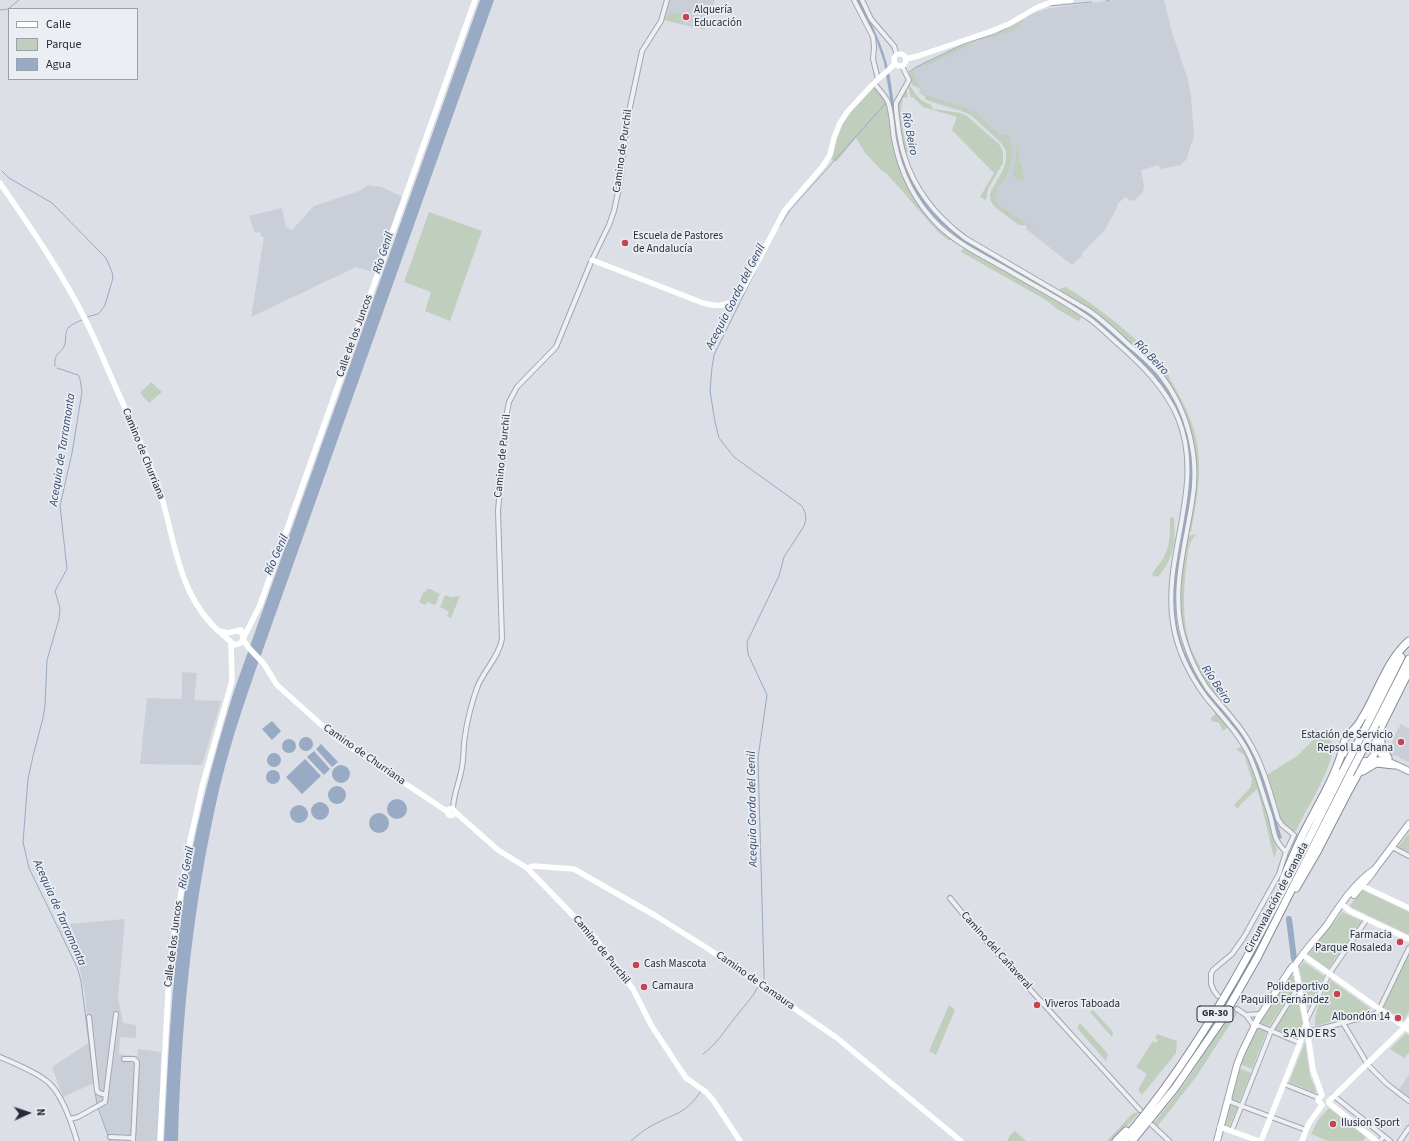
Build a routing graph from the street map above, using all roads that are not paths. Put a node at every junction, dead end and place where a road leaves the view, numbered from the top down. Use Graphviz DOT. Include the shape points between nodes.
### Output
graph roads {
  1 [pos="475,0"];
  2 [pos="667,0"];
  3 [pos="854,0"];
  4 [pos="862,0"];
  5 [pos="1071,0"];
  6 [pos="897,55"];
  7 [pos="906,59"];
  8 [pos="896,64"];
  9 [pos="902,66"];
  10 [pos="876,81"];
  11 [pos="0,183"];
  12 [pos="592,260"];
  13 [pos="250,625"];
  14 [pos="218,630"];
  15 [pos="239,631"];
  16 [pos="232,632"];
  17 [pos="244,638"];
  18 [pos="1409,641"];
  19 [pos="234,643"];
  20 [pos="248,647"];
  21 [pos="1409,659"];
  22 [pos="1409,671"];
  23 [pos="1385,719"];
  24 [pos="1353,734"];
  25 [pos="1374,744"];
  26 [pos="1344,752"];
  27 [pos="1388,758"];
  28 [pos="1365,761"];
  29 [pos="1394,765"];
  30 [pos="1409,767"];
  31 [pos="1409,771"];
  32 [pos="1352,785"];
  33 [pos="451,811"];
  34 [pos="1409,824"];
  35 [pos="1392,847"];
  36 [pos="1286,852"];
  37 [pos="1409,856"];
  38 [pos="527,868"];
  39 [pos="1375,869"];
  40 [pos="1365,885"];
  41 [pos="1350,894"];
  42 [pos="950,898"];
  43 [pos="1285,902"];
  44 [pos="1275,903"];
  45 [pos="1344,906"];
  46 [pos="1409,908"];
  47 [pos="1367,919"];
  48 [pos="1327,924"];
  49 [pos="1409,939"];
  50 [pos="1409,948"];
  51 [pos="1303,956"];
  52 [pos="1293,971"];
  53 [pos="1329,974"];
  54 [pos="1301,991"];
  55 [pos="1218,996"];
  56 [pos="1237,1009"];
  57 [pos="1379,1010"];
  58 [pos="116,1014"];
  59 [pos="1246,1015"];
  60 [pos="1259,1016"];
  61 [pos="89,1017"];
  62 [pos="1409,1020"];
  63 [pos="1306,1022"];
  64 [pos="1343,1023"];
  65 [pos="1257,1026"];
  66 [pos="1407,1029"];
  67 [pos="1271,1031"];
  68 [pos="1306,1034"];
  69 [pos="1300,1043"];
  70 [pos="0,1057"];
  71 [pos="124,1059"];
  72 [pos="1368,1063"];
  73 [pos="1284,1084"];
  74 [pos="106,1095"];
  75 [pos="1320,1096"];
  76 [pos="1330,1099"];
  77 [pos="1229,1101"];
  78 [pos="1409,1101"];
  79 [pos="1242,1105"];
  80 [pos="1322,1105"];
  81 [pos="1142,1114"];
  82 [pos="1271,1117"];
  83 [pos="70,1119"];
  84 [pos="1152,1125"];
  85 [pos="1220,1126"];
  86 [pos="1409,1128"];
  87 [pos="1232,1130"];
  88 [pos="1306,1130"];
  89 [pos="1140,1132"];
  90 [pos="1384,1136"];
  91 [pos="110,1137"];
  92 [pos="1369,1138"];
  93 [pos="133,1140"];
  94 [pos="77,1141"];
  95 [pos="160,1141"];
  96 [pos="740,1141"];
  97 [pos="961,1141"];
  98 [pos="1116,1141"];
  99 [pos="1123,1141"];
  100 [pos="1132,1141"];
  101 [pos="1136,1141"];
  102 [pos="1169,1141"];
  103 [pos="1217,1141"];
  104 [pos="1260,1141"];
  105 [pos="1302,1141"];
  106 [pos="1376,1141"];
  107 [pos="1380,1141"];
  108 [pos="1390,1141"];
  109 [pos="1400,1141"];
  1 -- 13 [label="street, Calle de los Juncos" via="260,605"];
  2 -- 12 [label="street, Camino de Purchil" via="661,21 642,51 627,121 617,197 609,225"];
  3 -- 10 [label="street" via="873,37"];
  4 -- 6 [label="street" via="871,18 894,46"];
  5 -- 7 [label="street" via="1052,2 989,32"];
  6 -- 7 [label="street" via="902,54"];
  6 -- 8 [label="street" via="894,59"];
  7 -- 9 [label="street"];
  8 -- 9 [label="street"];
  8 -- 10 [label="street"];
  9 -- 36 [label="street" via="909,80 896,103 896,109 904,154 916,184 934,211 965,238 1104,322 1159,374 1179,406 1190,437 1194,469 1192,502 1178,592 1183,638 1198,674 1249,741 1262,770 1278,819 1294,835"];
  10 -- 12 [label="street" via="840,123 830,155 785,210 742,291 729,304 713,306 703,303"];
  10 -- 36 [label="street" via="888,101 897,156 903,172 919,202 935,221 962,244 1091,320 1132,355 1154,378 1169,401 1178,418 1188,459 1187,496 1171,592 1171,610 1180,652 1192,677 1248,753 1271,819 1273,832 1278,844"];
  11 -- 14 [label="street, Camino de Churriana" via="53,264 85,320 158,486 188,588 200,610"];
  12 -- 33 [label="street, Camino de Purchil" via="556,347 522,380 509,402 498,511 502,639 497,653 476,689"];
  13 -- 15 [label="street"];
  13 -- 17 [label="street, Calle de los Juncos"];
  14 -- 16 [label="street"];
  14 -- 19 [label="street, Camino de Churriana"];
  15 -- 16 [label="street"];
  15 -- 17 [label="street"];
  16 -- 19 [label="street" via="229,636"];
  17 -- 19 [label="street"];
  17 -- 20 [label="street, Camino de Churriana"];
  18 -- 24 [label="highway" via="1401,648"];
  18 -- 44 [label="highway, Circunvalación de Granada / GR-30, bridge"];
  19 -- 20 [label="street, Camino de Churriana"];
  19 -- 95 [label="street, Calle de los Juncos" via="232,681 202,787 175,928 168,985"];
  20 -- 33 [label="street, Camino de Churriana" via="264,664 277,685 335,737 437,805"];
  21 -- 43 [label="highway, Circunvalación de Granada / GR-30, bridge"];
  22 -- 23 [label="highway"];
  23 -- 25 [label="highway"];
  23 -- 27 [label="highway" via="1380,745"];
  24 -- 26 [label="main road" via="1343,742"];
  25 -- 27 [label="main road"];
  25 -- 28 [label="main road" via="1374,755"];
  26 -- 44 [label="highway" via="1303,834 1277,892"];
  27 -- 30 [label="main road"];
  28 -- 29 [label="main road" via="1385,760"];
  28 -- 32 [label="highway"];
  29 -- 31 [label="main road"];
  29 -- 32 [label="highway" via="1371,765"];
  32 -- 43 [label="highway" via="1293,894"];
  33 -- 38 [label="street, Camino de Purchil" via="498,850"];
  34 -- 35 [label="main road"];
  35 -- 37 [label="street"];
  35 -- 39 [label="main road"];
  36 -- 55 [label="street" via="1279,874 1244,937 1232,954 1211,974 1211,984"];
  38 -- 96 [label="street, Camino de Purchil" via="595,938 633,989 651,1025 686,1078 713,1100"];
  38 -- 97 [label="street, Camino de Camaura" via="533,866 574,869 699,943 837,1038"];
  39 -- 40 [label="main road"];
  39 -- 41 [label="main road" via="1368,873"];
  40 -- 41 [label="main road"];
  40 -- 45 [label="main road"];
  40 -- 46 [label="street"];
  41 -- 45 [label="main road"];
  41 -- 48 [label="main road" via="1332,914"];
  42 -- 81 [label="street, Camino del Cañaveral" via="972,926"];
  43 -- 89 [label="highway, Circunvalación de Granada / GR-30" via="1257,958 1213,1034"];
  44 -- 81 [label="highway, Circunvalación de Granada / GR-30" via="1216,1012 1186,1058"];
  45 -- 47 [label="street"];
  45 -- 48 [label="main road"];
  47 -- 49 [label="street"];
  47 -- 53 [label="street"];
  48 -- 51 [label="main road"];
  50 -- 57 [label="street"];
  51 -- 52 [label="main road"];
  51 -- 53 [label="street"];
  52 -- 54 [label="street"];
  52 -- 60 [label="main road" via="1278,986"];
  53 -- 57 [label="street"];
  53 -- 63 [label="street"];
  54 -- 63 [label="street"];
  54 -- 67 [label="street" via="1295,992"];
  56 -- 59 [label="street"];
  57 -- 64 [label="street" via="1373,1015"];
  57 -- 66 [label="street"];
  58 -- 74 [label="street"];
  59 -- 60 [label="street"];
  59 -- 65 [label="street"];
  60 -- 65 [label="main road"];
  61 -- 74 [label="street" via="97,1091"];
  62 -- 66 [label="street"];
  63 -- 68 [label="street"];
  64 -- 68 [label="street"];
  64 -- 72 [label="street"];
  65 -- 67 [label="street"];
  65 -- 77 [label="main road" via="1237,1065"];
  66 -- 72 [label="street"];
  67 -- 69 [label="street"];
  67 -- 79 [label="street"];
  68 -- 69 [label="street"];
  68 -- 75 [label="street"];
  69 -- 73 [label="street"];
  70 -- 83 [label="street" via="50,1083"];
  71 -- 93 [label="street" via="137,1062"];
  72 -- 76 [label="street"];
  72 -- 78 [label="street"];
  73 -- 75 [label="street"];
  73 -- 82 [label="street"];
  74 -- 83 [label="street" via="105,1102"];
  75 -- 76 [label="street" via="1325,1095"];
  75 -- 80 [label="street" via="1319,1102"];
  76 -- 80 [label="street" via="1327,1105"];
  76 -- 90 [label="street"];
  76 -- 92 [label="street"];
  77 -- 79 [label="street"];
  77 -- 85 [label="main road"];
  79 -- 82 [label="street"];
  79 -- 87 [label="street"];
  80 -- 88 [label="street"];
  81 -- 98 [label="highway"];
  81 -- 99 [label="highway, Circunvalación de Granada / GR-30"];
  82 -- 88 [label="street"];
  82 -- 104 [label="street"];
  83 -- 94 [label="street"];
  84 -- 102 [label="street"];
  85 -- 87 [label="street"];
  85 -- 103 [label="main road"];
  86 -- 109 [label="street"];
  87 -- 104 [label="street"];
  88 -- 105 [label="street"];
  89 -- 100 [label="highway, Circunvalación de Granada / GR-30"];
  89 -- 101 [label="highway"];
  90 -- 107 [label="street"];
  90 -- 108 [label="street"];
  91 -- 93 [label="street"];
  92 -- 106 [label="street"];
}
